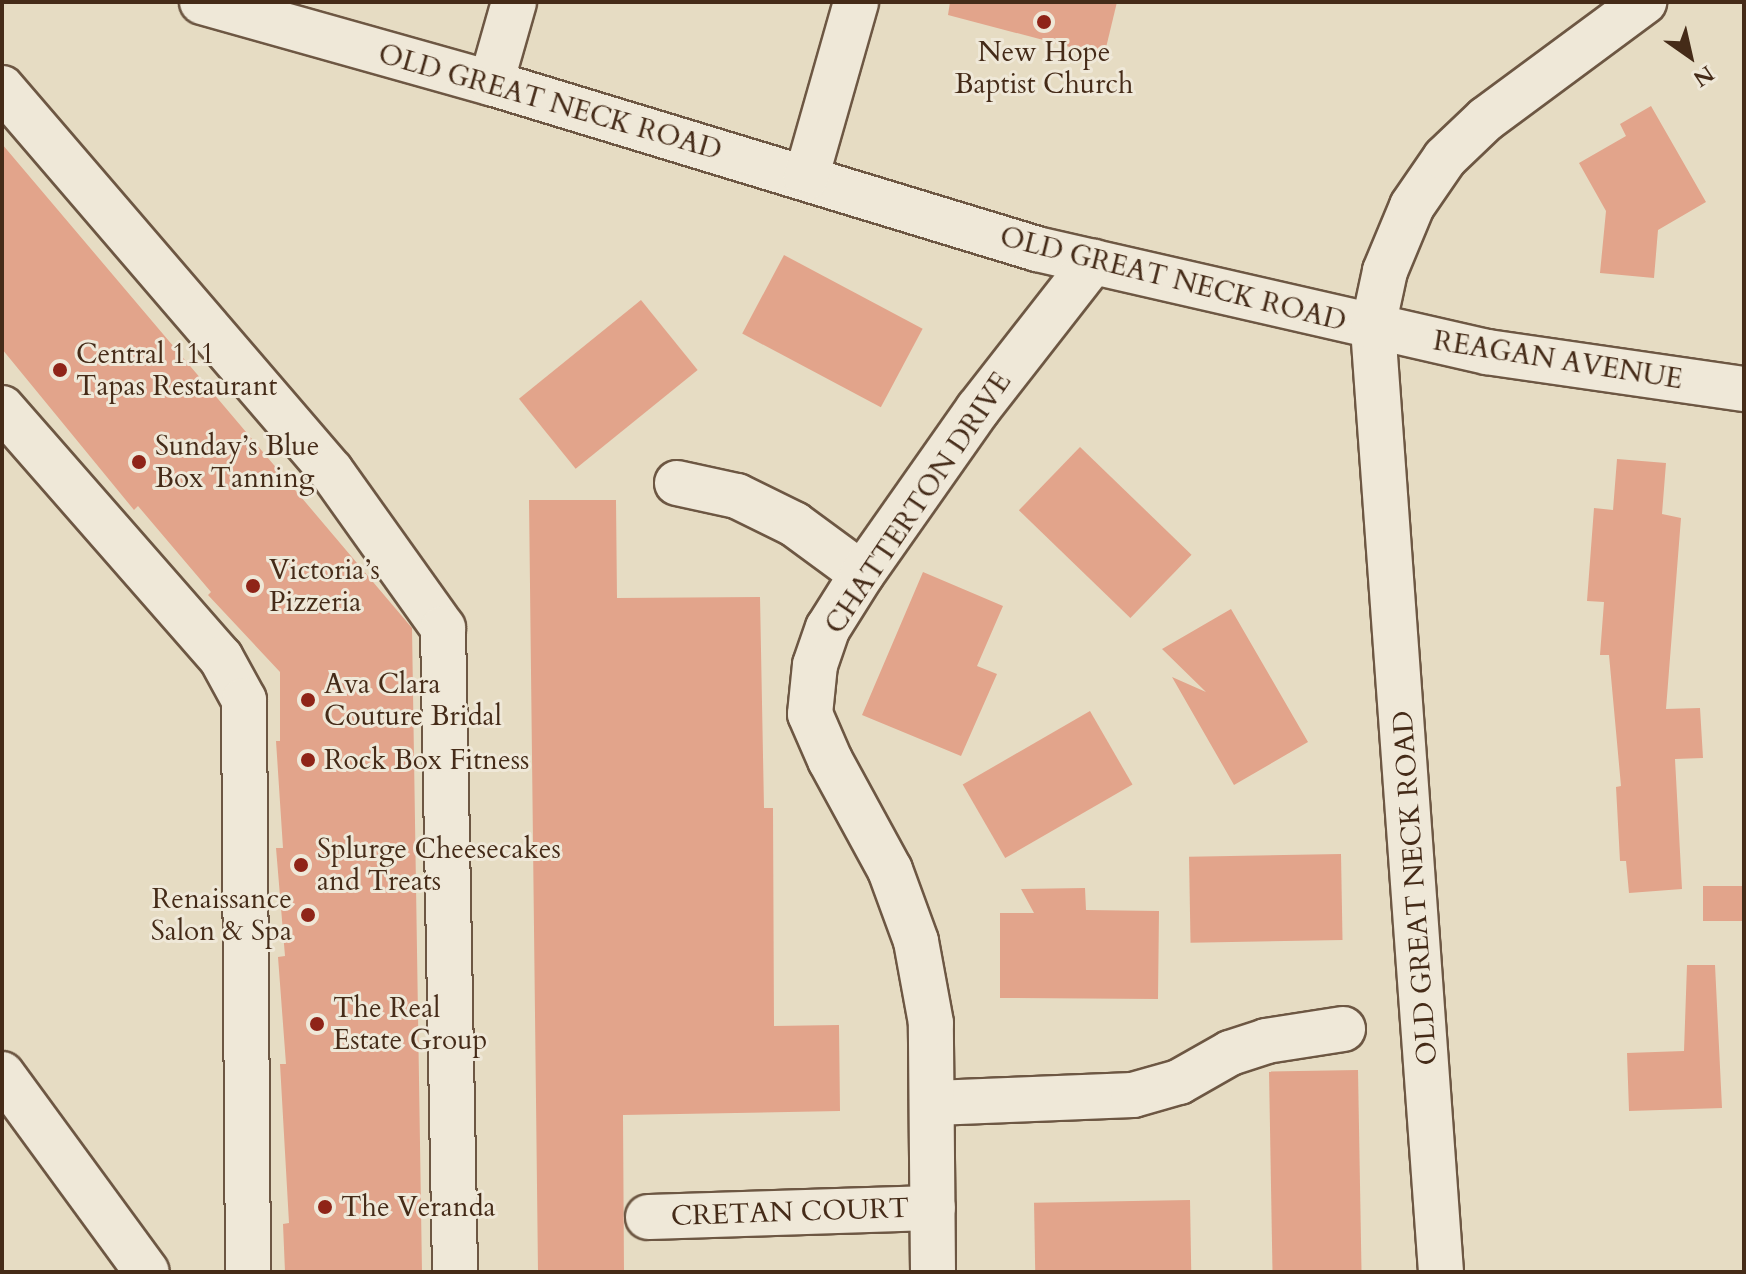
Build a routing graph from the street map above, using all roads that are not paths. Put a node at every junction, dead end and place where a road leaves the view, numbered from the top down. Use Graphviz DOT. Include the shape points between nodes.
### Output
graph roads {
  1 [pos="202,2"];
  2 [pos="514,2"];
  3 [pos="856,2"];
  4 [pos="1644,2"];
  5 [pos="491,83"];
  6 [pos="2,88"];
  7 [pos="806,178"];
  8 [pos="1093,262"];
  9 [pos="1373,327"];
  10 [pos="1744,389"];
  11 [pos="2,408"];
  12 [pos="677,483"];
  13 [pos="862,574"];
  14 [pos="1343,1029"];
  15 [pos="2,1074"];
  16 [pos="934,1103"];
  17 [pos="933,1208"];
  18 [pos="648,1217"];
  19 [pos="137,1269"];
  20 [pos="248,1272"];
  21 [pos="455,1272"];
  22 [pos="933,1272"];
  23 [pos="1441,1272"];
  1 -- 5 [label="street, OLD GREAT NECK ROAD"];
  2 -- 5 [label="street"];
  3 -- 7 [label="street"];
  4 -- 9 [label="street" via="1486,119 1445,158 1412,206 1385,271"];
  5 -- 7 [label="street, OLD GREAT NECK ROAD"];
  6 -- 21 [label="street" via="331,471 443,628"];
  7 -- 8 [label="street, OLD GREAT NECK ROAD"];
  8 -- 9 [label="street, OLD GREAT NECK ROAD"];
  8 -- 13 [label="street, CHATTERTON DRIVE" via="978,409"];
  9 -- 10 [label="street, REAGAN AVENUE" via="1487,352"];
  9 -- 23 [label="street, OLD GREAT NECK ROAD"];
  11 -- 20 [label="street" via="221,658 244,700"];
  12 -- 13 [label="street" via="737,496 794,524"];
  13 -- 16 [label="street, CHATTERTON DRIVE" via="828,628 815,665 810,714 890,870 916,941 931,1023"];
  14 -- 16 [label="street" via="1266,1041 1230,1053 1179,1082 1133,1095"];
  15 -- 19 [label="street"];
  16 -- 17 [label="street, CHATTERTON DRIVE"];
  17 -- 18 [label="street, CRETAN COURT"];
  17 -- 22 [label="street, CHATTERTON DRIVE"];
}
